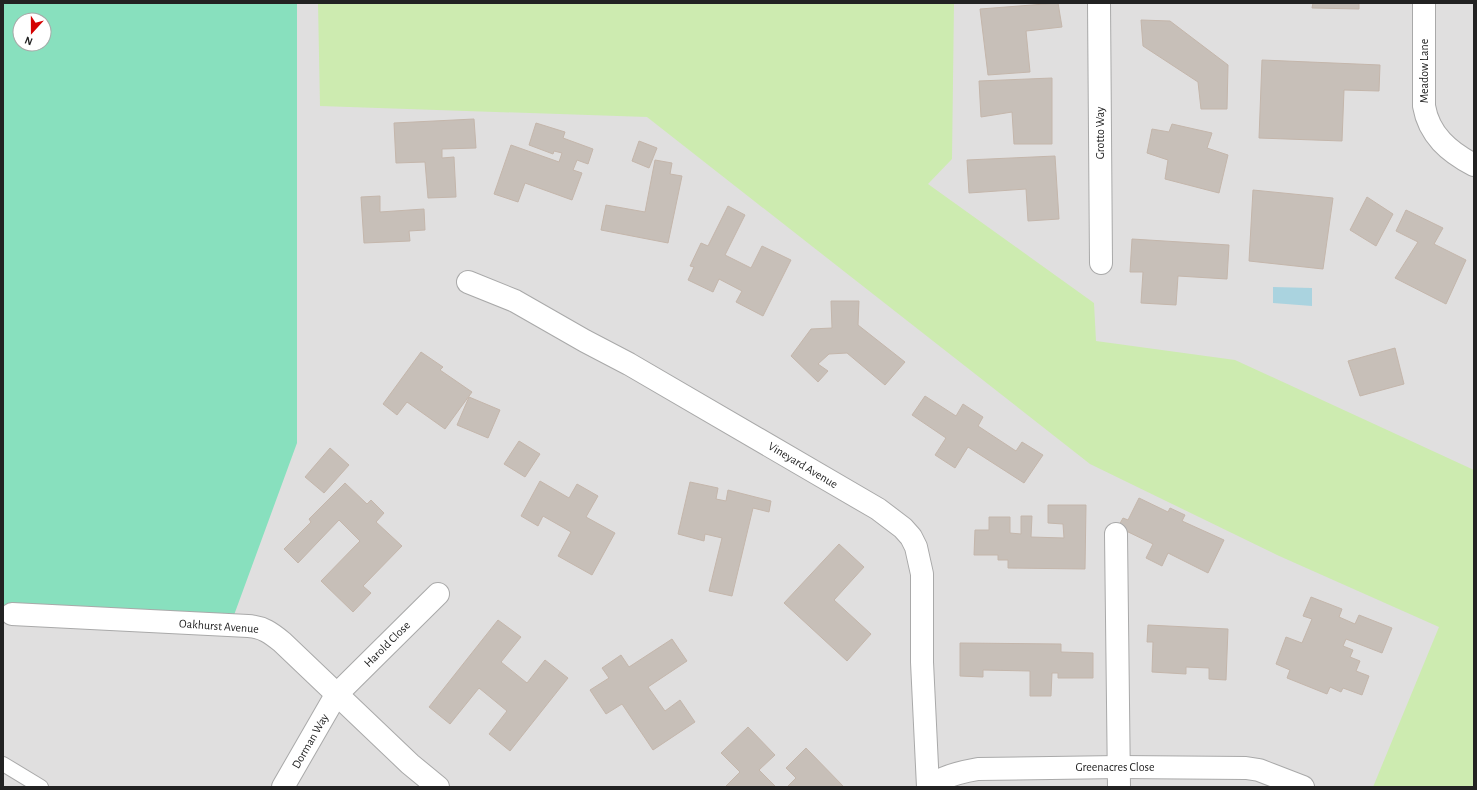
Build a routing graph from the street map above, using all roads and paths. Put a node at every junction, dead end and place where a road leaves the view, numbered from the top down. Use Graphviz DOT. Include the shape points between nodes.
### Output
graph roads {
  1 [pos="1100,3"];
  2 [pos="1424,3"];
  3 [pos="1474,165"];
  4 [pos="1101,263"];
  5 [pos="468,282"];
  6 [pos="1116,534"];
  7 [pos="438,594"];
  8 [pos="12,614"];
  9 [pos="336,695"];
  10 [pos="3,764"];
  11 [pos="1119,777"];
  12 [pos="41,787"];
  13 [pos="283,787"];
  14 [pos="438,787"];
  15 [pos="929,787"];
  16 [pos="1302,787"];
  1 -- 4 [label="street, Grotto Way"];
  2 -- 3 [label="street, Meadow Lane" via="1426,116 1435,135 1462,159"];
  5 -- 15 [label="street, Vineyard Avenue" via="515,301 629,364 878,509 903,528 916,547 922,574 922,662"];
  6 -- 11 [label="street"];
  7 -- 9 [label="street, Harold Close"];
  8 -- 9 [label="street, Oakhurst Avenue" via="258,627 270,632"];
  9 -- 13 [label="street, Dorman Way"];
  9 -- 14 [label="street, Oakhurst Avenue"];
  10 -- 12 [label="lane"];
  11 -- 15 [label="street, Greenacres Close" via="978,769 946,776"];
  11 -- 16 [label="street, Greenacres Close" via="1246,768 1269,773"];
}
